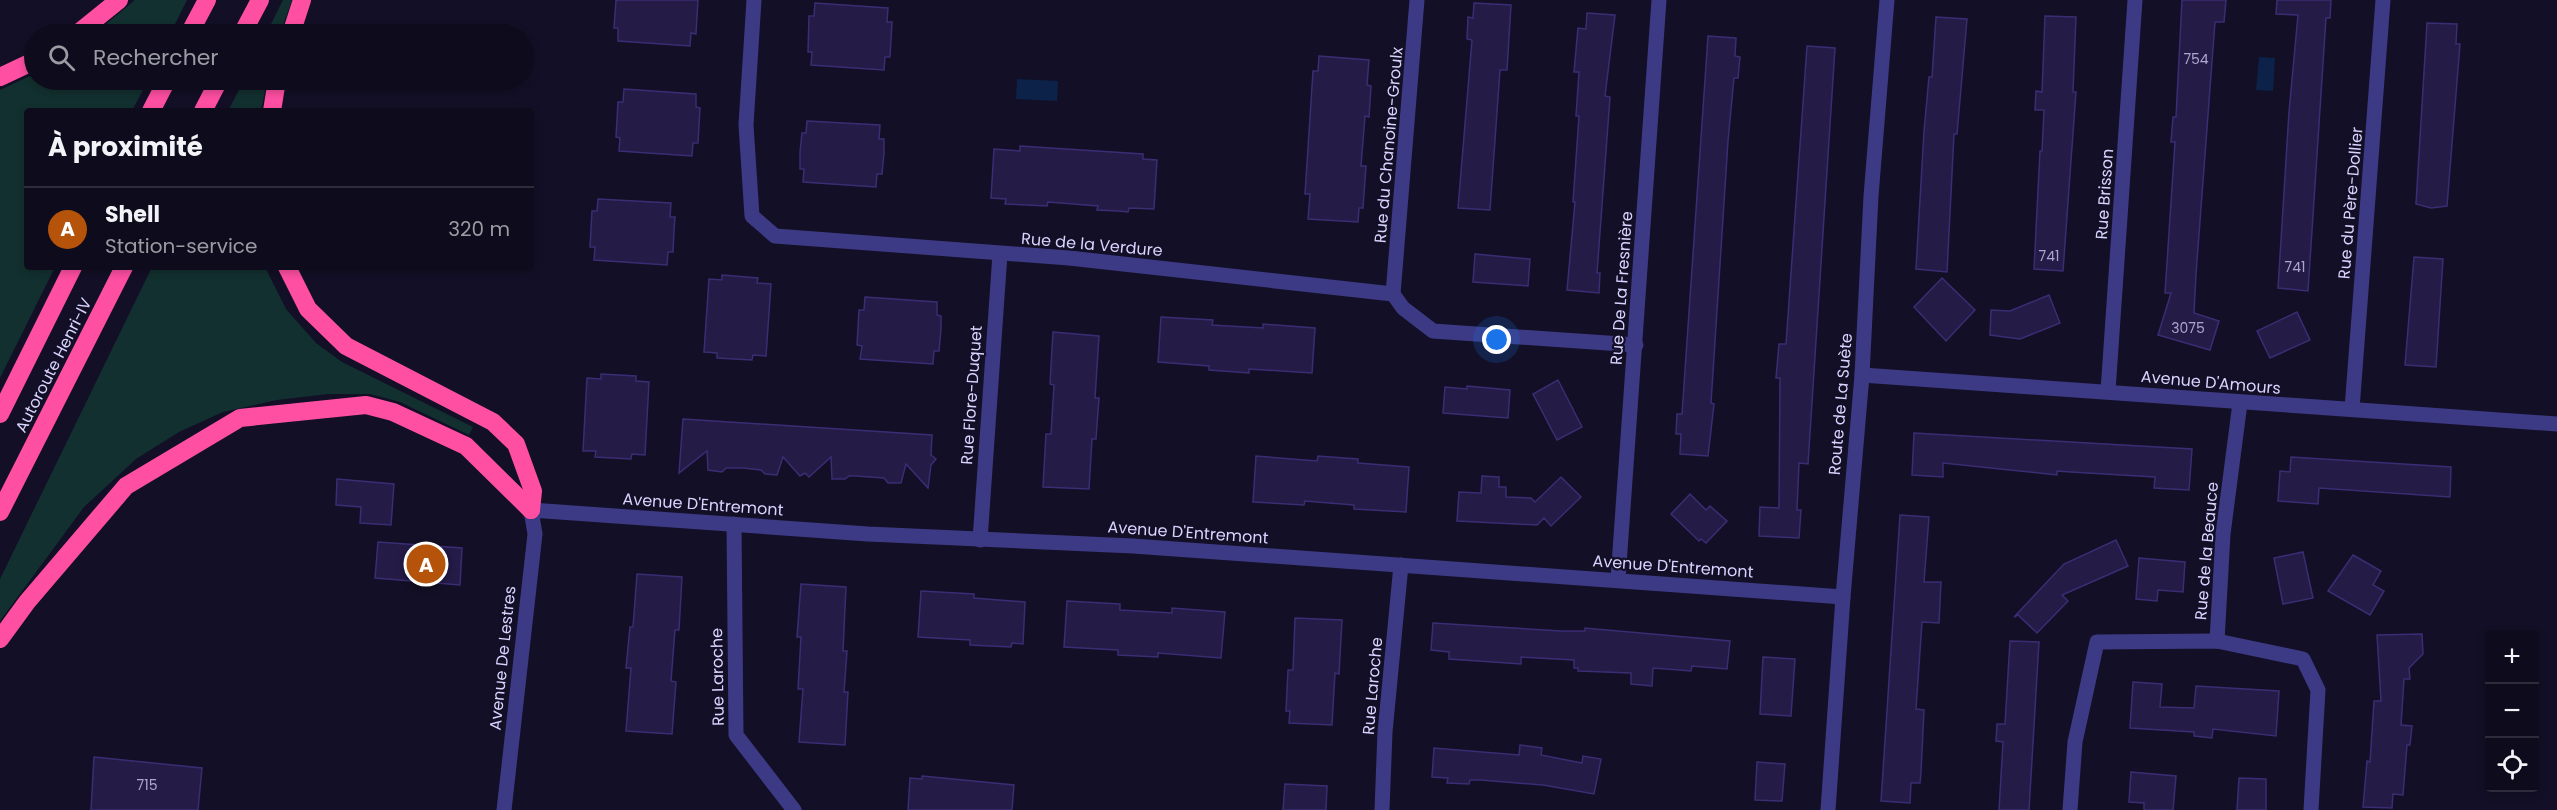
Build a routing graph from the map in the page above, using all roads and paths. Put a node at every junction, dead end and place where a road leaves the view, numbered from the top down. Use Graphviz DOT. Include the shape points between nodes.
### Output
graph roads {
  1 [pos="119,0"];
  2 [pos="207,0"];
  3 [pos="260,0"];
  4 [pos="302,0"];
  5 [pos="754,0"];
  6 [pos="1417,0"];
  7 [pos="1659,0"];
  8 [pos="1887,0"];
  9 [pos="2135,0"];
  10 [pos="2383,0"];
  11 [pos="89,24"];
  12 [pos="194,24"];
  13 [pos="247,24"];
  14 [pos="294,24"];
  15 [pos="24,66"];
  16 [pos="0,77"];
  17 [pos="162,90"];
  18 [pos="214,90"];
  19 [pos="275,90"];
  20 [pos="153,108"];
  21 [pos="205,108"];
  22 [pos="272,108"];
  23 [pos="1000,254"];
  24 [pos="72,270"];
  25 [pos="122,270"];
  26 [pos="288,270"];
  27 [pos="1393,294"];
  28 [pos="1636,345"];
  29 [pos="1862,375"];
  30 [pos="2108,391"];
  31 [pos="2240,403"];
  32 [pos="2352,409"];
  33 [pos="0,414"];
  34 [pos="2557,424"];
  35 [pos="531,510"];
  36 [pos="0,512"];
  37 [pos="734,524"];
  38 [pos="980,540"];
  39 [pos="1401,565"];
  40 [pos="1618,579"];
  41 [pos="1842,597"];
  42 [pos="0,639"];
  43 [pos="2217,641"];
  44 [pos="504,810"];
  45 [pos="794,810"];
  46 [pos="1382,810"];
  47 [pos="1828,810"];
  48 [pos="2070,810"];
  49 [pos="2310,810"];
  1 -- 11 [label="highway"];
  2 -- 12 [label="highway"];
  3 -- 13 [label="highway"];
  4 -- 14 [label="highway"];
  5 -- 23 [label="street, Rue de la Verdure" via="746,125 752,216 775,236"];
  6 -- 27 [label="street, Rue du Chanoine-Groulx"];
  7 -- 28 [label="street, Rue De La Fresnière"];
  8 -- 29 [label="street, Route de La Suète"];
  9 -- 30 [label="street, Rue Brisson"];
  10 -- 32 [label="street, Rue du Père-Dollier"];
  15 -- 16 [label="highway"];
  17 -- 20 [label="highway"];
  18 -- 21 [label="highway"];
  19 -- 22 [label="highway"];
  23 -- 27 [label="street, Rue de la Verdure" via="1069,258"];
  23 -- 38 [label="street, Rue Flore-Duquet"];
  24 -- 33 [label="highway, Autoroute Henri-IV"];
  25 -- 36 [label="highway, Autoroute Henri-IV"];
  26 -- 35 [label="highway" via="308,309 346,346 493,422 516,444 533,491"];
  27 -- 28 [label="street" via="1402,309 1433,331"];
  28 -- 40 [label="street, Rue De La Fresnière"];
  29 -- 30 [label="street, Avenue D'Amours"];
  29 -- 41 [label="street, Route de La Suète"];
  30 -- 31 [label="street, Avenue D'Amours"];
  31 -- 32 [label="street, Avenue D'Amours"];
  31 -- 43 [label="street, Rue de la Beauce" via="2223,534"];
  32 -- 34 [label="street, Avenue D'Amours"];
  35 -- 37 [label="street, Avenue D'Entremont"];
  35 -- 42 [label="highway" via="466,446 393,412 366,405 240,418 126,486"];
  35 -- 44 [label="street, Avenue De Lestres" via="535,534"];
  37 -- 38 [label="street, Avenue D'Entremont"];
  37 -- 45 [label="street, Rue Laroche" via="736,735"];
  38 -- 39 [label="street, Avenue D'Entremont" via="1133,546"];
  39 -- 40 [label="street, Avenue D'Entremont"];
  39 -- 46 [label="street, Rue Laroche" via="1385,732"];
  40 -- 41 [label="street, Avenue D'Entremont"];
  41 -- 47 [label="street, Route de La Suète"];
  43 -- 48 [label="street" via="2097,642 2074,742"];
  43 -- 49 [label="street, Rue de la Beauce" via="2302,659 2318,690"];
}
